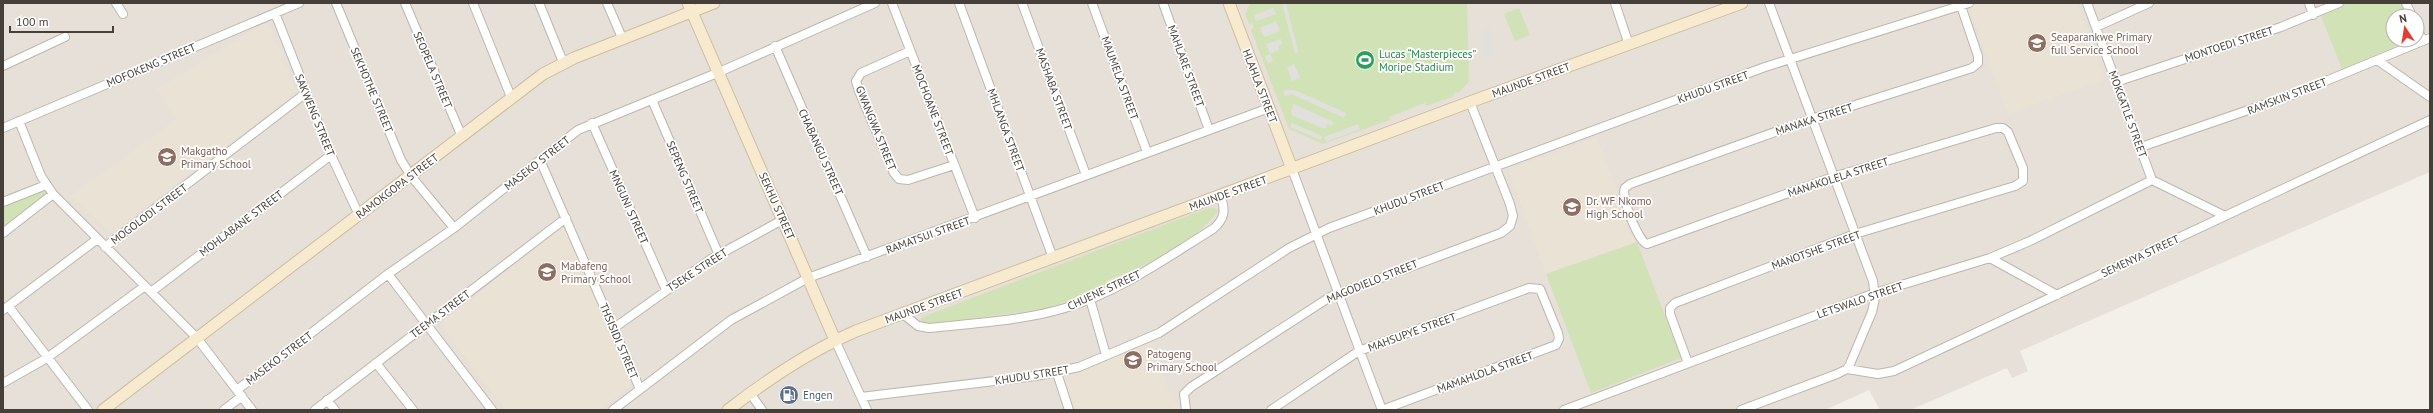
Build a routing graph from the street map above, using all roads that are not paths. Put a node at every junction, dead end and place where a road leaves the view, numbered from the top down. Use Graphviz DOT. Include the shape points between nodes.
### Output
graph roads {
  1 [pos="116,3"];
  2 [pos="299,3"];
  3 [pos="336,3"];
  4 [pos="405,3"];
  5 [pos="473,3"];
  6 [pos="539,3"];
  7 [pos="607,3"];
  8 [pos="714,3"];
  9 [pos="875,3"];
  10 [pos="892,3"];
  11 [pos="958,3"];
  12 [pos="1022,3"];
  13 [pos="1092,3"];
  14 [pos="1163,3"];
  15 [pos="1229,3"];
  16 [pos="1615,3"];
  17 [pos="1742,3"];
  18 [pos="1769,3"];
  19 [pos="1969,3"];
  20 [pos="2086,3"];
  21 [pos="2150,3"];
  22 [pos="2309,3"];
  23 [pos="2339,3"];
  24 [pos="1961,6"];
  25 [pos="690,8"];
  26 [pos="275,13"];
  27 [pos="123,14"];
  28 [pos="2313,15"];
  29 [pos="2096,27"];
  30 [pos="65,37"];
  31 [pos="2426,39"];
  32 [pos="623,40"];
  33 [pos="1629,45"];
  34 [pos="775,46"];
  35 [pos="910,51"];
  36 [pos="1790,60"];
  37 [pos="2376,60"];
  38 [pos="563,62"];
  39 [pos="3,66"];
  40 [pos="717,73"];
  41 [pos="2116,82"];
  42 [pos="306,93"];
  43 [pos="512,97"];
  44 [pos="2430,97"];
  45 [pos="652,100"];
  46 [pos="1470,102"];
  47 [pos="1269,108"];
  48 [pos="1811,118"];
  49 [pos="2430,120"];
  50 [pos="19,121"];
  51 [pos="592,123"];
  52 [pos="3,128"];
  53 [pos="1209,130"];
  54 [pos="462,136"];
  55 [pos="2141,147"];
  56 [pos="1147,152"];
  57 [pos="331,155"];
  58 [pos="540,160"];
  59 [pos="954,165"];
  60 [pos="1495,166"];
  61 [pos="1292,169"];
  62 [pos="1086,175"];
  63 [pos="411,176"];
  64 [pos="1833,177"];
  65 [pos="2152,180"];
  66 [pos="2021,183"];
  67 [pos="46,184"];
  68 [pos="53,194"];
  69 [pos="1220,195"];
  70 [pos="1031,197"];
  71 [pos="3,202"];
  72 [pos="359,215"];
  73 [pos="2225,216"];
  74 [pos="566,218"];
  75 [pos="975,218"];
  76 [pos="1632,218"];
  77 [pos="784,220"];
  78 [pos="454,228"];
  79 [pos="3,233"];
  80 [pos="1316,234"];
  81 [pos="1855,234"];
  82 [pos="96,240"];
  83 [pos="105,247"];
  84 [pos="719,255"];
  85 [pos="867,257"];
  86 [pos="1053,258"];
  87 [pos="1990,258"];
  88 [pos="388,274"];
  89 [pos="808,278"];
  90 [pos="148,289"];
  91 [pos="666,290"];
  92 [pos="1338,292"];
  93 [pos="1876,293"];
  94 [pos="2057,294"];
  95 [pos="1090,299"];
  96 [pos="6,308"];
  97 [pos="902,314"];
  98 [pos="1550,314"];
  99 [pos="428,324"];
  100 [pos="614,328"];
  101 [pos="197,338"];
  102 [pos="835,340"];
  103 [pos="1359,351"];
  104 [pos="1106,356"];
  105 [pos="47,358"];
  106 [pos="376,363"];
  107 [pos="1688,363"];
  108 [pos="1847,369"];
  109 [pos="1057,373"];
  110 [pos="3,383"];
  111 [pos="640,389"];
  112 [pos="240,393"];
  113 [pos="750,393"];
  114 [pos="861,396"];
  115 [pos="327,400"];
  116 [pos="88,410"];
  117 [pos="103,410"];
  118 [pos="224,410"];
  119 [pos="252,410"];
  120 [pos="315,410"];
  121 [pos="335,410"];
  122 [pos="414,410"];
  123 [pos="492,410"];
  124 [pos="613,410"];
  125 [pos="728,410"];
  126 [pos="762,410"];
  127 [pos="867,410"];
  128 [pos="1069,410"];
  129 [pos="1186,410"];
  130 [pos="1271,410"];
  131 [pos="1382,410"];
  132 [pos="1564,410"];
  133 [pos="1741,410"];
  1 -- 27 [label="street"];
  2 -- 26 [label="street, MOFOKENG STREET"];
  3 -- 63 [label="street, SEKHOTHE STREET" via="401,160"];
  4 -- 54 [label="street, SEOPELA STREET"];
  5 -- 43 [label="street"];
  6 -- 38 [label="street"];
  7 -- 32 [label="street"];
  8 -- 25 [label="street, RAMOKGOPA STREET"];
  9 -- 34 [label="street, MASEKO STREET"];
  10 -- 35 [label="street, MOCHOANE STREET"];
  11 -- 70 [label="street, MHLANGA STREET"];
  12 -- 62 [label="street, MASHABA STREET"];
  13 -- 56 [label="street, MAUMELA STREET"];
  14 -- 53 [label="street, MAHLARE STREET"];
  15 -- 47 [label="street, HLAHLA STREET"];
  16 -- 33 [label="street"];
  17 -- 33 [label="street, MAUNDE STREET"];
  18 -- 36 [label="street"];
  19 -- 24 [label="street, KHUDU STREET"];
  20 -- 29 [label="street, MOKGATLE STREET"];
  21 -- 29 [label="street"];
  22 -- 28 [label="street"];
  23 -- 28 [label="street, MONTOEDI STREET"];
  24 -- 36 [label="street, KHUDU STREET"];
  24 -- 48 [label="street, MANAKA STREET" via="1978,56 1976,66"];
  25 -- 32 [label="street, RAMOKGOPA STREET"];
  25 -- 40 [label="street, SEKHU STREET"];
  26 -- 42 [label="street, SAKWENG STREET"];
  26 -- 50 [label="street, MOFOKENG STREET"];
  28 -- 41 [label="street, MONTOEDI STREET"];
  29 -- 41 [label="street, MOKGATLE STREET"];
  30 -- 39 [label="street"];
  31 -- 37 [label="street, RAMSKIN STREET"];
  32 -- 38 [label="street, RAMOKGOPA STREET"];
  33 -- 46 [label="street, MAUNDE STREET"];
  34 -- 40 [label="street, MASEKO STREET"];
  34 -- 85 [label="street, CHABANGU STREET"];
  35 -- 59 [label="street, MOCHOANE STREET"];
  35 -- 59 [label="street, GWANGWA STREET" via="861,73 856,81 858,91 899,180 908,180"];
  36 -- 48 [label="street"];
  36 -- 60 [label="street, KHUDU STREET"];
  37 -- 44 [label="street"];
  37 -- 55 [label="street, RAMSKIN STREET" via="2285,98"];
  38 -- 43 [label="street, RAMOKGOPA STREET"];
  40 -- 45 [label="street, MASEKO STREET"];
  40 -- 77 [label="street, SEKHU STREET"];
  41 -- 55 [label="street, MOKGATLE STREET"];
  42 -- 57 [label="street, SAKWENG STREET"];
  42 -- 83 [label="street, MOGOLODI STREET"];
  43 -- 54 [label="street, RAMOKGOPA STREET"];
  45 -- 51 [label="street, MASEKO STREET"];
  45 -- 84 [label="street, SEPENG STREET"];
  46 -- 60 [label="street, MAGODIELO STREET"];
  46 -- 61 [label="street, MAUNDE STREET"];
  47 -- 53 [label="street, RAMATSUI STREET"];
  47 -- 61 [label="street, HLAHLA STREET"];
  48 -- 64 [label="street"];
  48 -- 76 [label="street, MANAKA STREET" via="1630,184 1623,194"];
  49 -- 73 [label="street, SEMENYA STREET"];
  50 -- 52 [label="street, MOFOKENG STREET"];
  50 -- 67 [label="street"];
  51 -- 58 [label="street, MASEKO STREET" via="578,130"];
  51 -- 91 [label="street, MNGUNI STREET"];
  53 -- 56 [label="street, RAMATSUI STREET"];
  54 -- 63 [label="street, RAMOKGOPA STREET"];
  55 -- 65 [label="street, MOKGATLE STREET"];
  56 -- 62 [label="street, RAMATSUI STREET"];
  57 -- 72 [label="street, SAKWENG STREET"];
  57 -- 90 [label="street, MOHLABANE STREET"];
  58 -- 74 [label="street, THSISIDI STREET"];
  58 -- 78 [label="street, MASEKO STREET"];
  59 -- 75 [label="street, MOCHOANE STREET"];
  60 -- 80 [label="street, KHUDU STREET"];
  60 -- 92 [label="street, MAGODIELO STREET" via="1512,211 1512,222 1506,230"];
  61 -- 69 [label="street, MAUNDE STREET"];
  61 -- 80 [label="street"];
  62 -- 70 [label="street, RAMATSUI STREET"];
  63 -- 72 [label="street, RAMOKGOPA STREET"];
  63 -- 78 [label="street, SEKHOTHE STREET"];
  64 -- 66 [label="street, MANAKOLELA STREET" via="1992,129 2003,128 2008,132 2023,168 2024,178"];
  64 -- 76 [label="street, MANAKOLELA STREET" via="1650,243 1642,242"];
  64 -- 81 [label="street"];
  65 -- 73 [label="street"];
  65 -- 87 [label="street, LETSWALO STREET" via="2037,238"];
  66 -- 81 [label="street, MANOTSHE STREET"];
  67 -- 68 [label="street"];
  67 -- 71 [label="street"];
  68 -- 79 [label="street"];
  68 -- 82 [label="street"];
  69 -- 86 [label="street, MAUNDE STREET"];
  69 -- 95 [label="street, CHUENE STREET" via="1224,213 1219,224 1213,229 1144,272"];
  70 -- 75 [label="street, RAMATSUI STREET"];
  70 -- 86 [label="street, MHLANGA STREET"];
  72 -- 101 [label="street, RAMOKGOPA STREET"];
  73 -- 94 [label="street, SEMENYA STREET"];
  74 -- 99 [label="street, TEEMA STREET"];
  74 -- 100 [label="street, THSISIDI STREET"];
  75 -- 85 [label="street, RAMATSUI STREET"];
  77 -- 84 [label="street, TSEKE STREET"];
  77 -- 89 [label="street, SEKHU STREET"];
  78 -- 88 [label="street, MASEKO STREET"];
  80 -- 92 [label="street"];
  80 -- 104 [label="street, KHUDU STREET" via="1289,248 1170,327"];
  81 -- 93 [label="street"];
  81 -- 107 [label="street, MANOTSHE STREET" via="1675,303 1670,308 1670,314"];
  82 -- 83 [label="street"];
  82 -- 96 [label="street, MOGOLODI STREET"];
  83 -- 90 [label="street"];
  84 -- 91 [label="street, TSEKE STREET"];
  85 -- 89 [label="street, RAMATSUI STREET"];
  86 -- 97 [label="street, MAUNDE STREET"];
  87 -- 93 [label="street, LETSWALO STREET"];
  87 -- 94 [label="street"];
  88 -- 99 [label="street"];
  88 -- 112 [label="street, MASEKO STREET"];
  89 -- 102 [label="street, SEKHU STREET"];
  89 -- 111 [label="street, RAMATSUI STREET" via="731,320"];
  90 -- 101 [label="street"];
  90 -- 105 [label="street, MOHLABANE STREET"];
  91 -- 100 [label="street, TSEKE STREET"];
  92 -- 103 [label="street"];
  92 -- 129 [label="street, MAGODIELO STREET" via="1191,387 1184,394"];
  93 -- 107 [label="street, LETSWALO STREET"];
  93 -- 108 [label="street" via="1872,312"];
  94 -- 108 [label="street, SEMENYA STREET" via="1894,371 1878,374"];
  95 -- 97 [label="street, CHUENE STREET" via="1067,308 1040,314 930,328 918,326"];
  95 -- 104 [label="street"];
  96 -- 105 [label="street"];
  97 -- 102 [label="street, MAUNDE STREET"];
  98 -- 103 [label="street, MAHSUPYE STREET" via="1540,289 1529,288"];
  98 -- 131 [label="street, MAMAHLOLA STREET" via="1559,340 1553,347"];
  99 -- 106 [label="street, TEEMA STREET"];
  99 -- 123 [label="street"];
  100 -- 111 [label="street, THSISIDI STREET"];
  101 -- 112 [label="street"];
  101 -- 117 [label="street, RAMOKGOPA STREET"];
  102 -- 113 [label="street, MAUNDE STREET"];
  102 -- 114 [label="street, SEKHU STREET"];
  103 -- 130 [label="street, MAHSUPYE STREET"];
  103 -- 131 [label="street"];
  104 -- 109 [label="street, KHUDU STREET"];
  105 -- 110 [label="street, MOHLABANE STREET"];
  105 -- 116 [label="street"];
  106 -- 115 [label="street, TEEMA STREET"];
  106 -- 122 [label="street"];
  107 -- 132 [label="street, LETSWALO STREET"];
  108 -- 133 [label="street"];
  109 -- 114 [label="street, KHUDU STREET"];
  109 -- 128 [label="street"];
  111 -- 124 [label="street, RAMATSUI STREET"];
  112 -- 118 [label="street, MASEKO STREET"];
  112 -- 119 [label="street"];
  113 -- 125 [label="street, MAUNDE STREET"];
  113 -- 126 [label="street"];
  114 -- 127 [label="street, SEKHU STREET"];
  115 -- 120 [label="street, TEEMA STREET"];
  115 -- 121 [label="street"];
}
